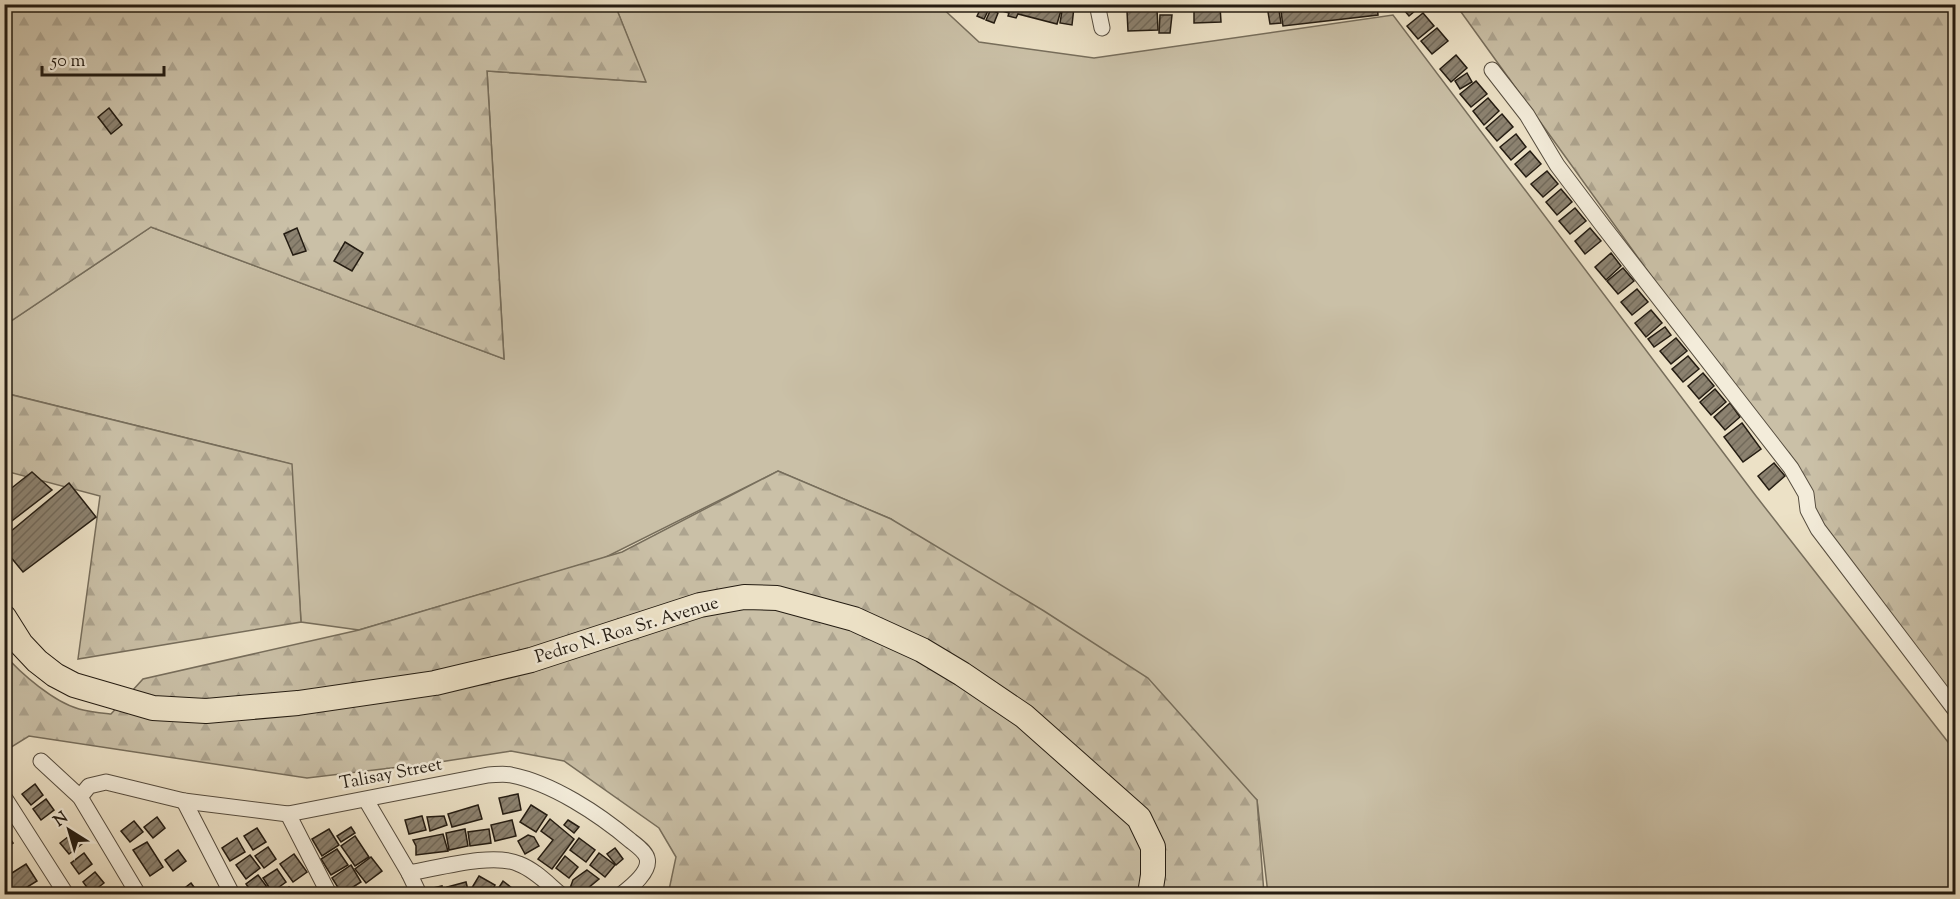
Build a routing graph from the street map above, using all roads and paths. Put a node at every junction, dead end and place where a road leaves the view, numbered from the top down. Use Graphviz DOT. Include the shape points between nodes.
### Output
graph roads {
  1 [pos="1097,4"];
  2 [pos="1102,28"];
  3 [pos="1492,70"];
  4 [pos="4,617"];
  5 [pos="1956,711"];
  6 [pos="41,761"];
  7 [pos="4,797"];
  8 [pos="80,797"];
  9 [pos="366,800"];
  10 [pos="184,801"];
  11 [pos="288,814"];
  12 [pos="410,873"];
  13 [pos="66,894"];
  14 [pos="138,894"];
  15 [pos="232,894"];
  16 [pos="329,894"];
  17 [pos="419,894"];
  18 [pos="560,894"];
  19 [pos="622,894"];
  20 [pos="1150,894"];
  1 -- 2 [label="street"];
  3 -- 5 [label="street" via="1527,115 1557,165 1791,468 1806,494 1808,510 1818,529"];
  4 -- 20 [label="main road, Pedro N. Roa Sr. Avenue" via="37,661 74,685 153,708 206,711 298,703 435,683 531,660 700,605 744,597 777,598 854,619 921,650 1024,716 1139,818 1153,848"];
  6 -- 8 [label="street"];
  7 -- 13 [label="street"];
  8 -- 10 [label="street, Talisay Street" via="89,786 106,782"];
  8 -- 14 [label="street"];
  9 -- 11 [label="street, Talisay Street"];
  9 -- 12 [label="street"];
  9 -- 19 [label="street, Talisay Street" via="488,775 509,774 541,785 577,803 643,852 647,866"];
  10 -- 11 [label="street, Talisay Street"];
  10 -- 15 [label="street"];
  11 -- 16 [label="street"];
  12 -- 17 [label="street"];
  12 -- 18 [label="street" via="507,859 528,868"];
}
